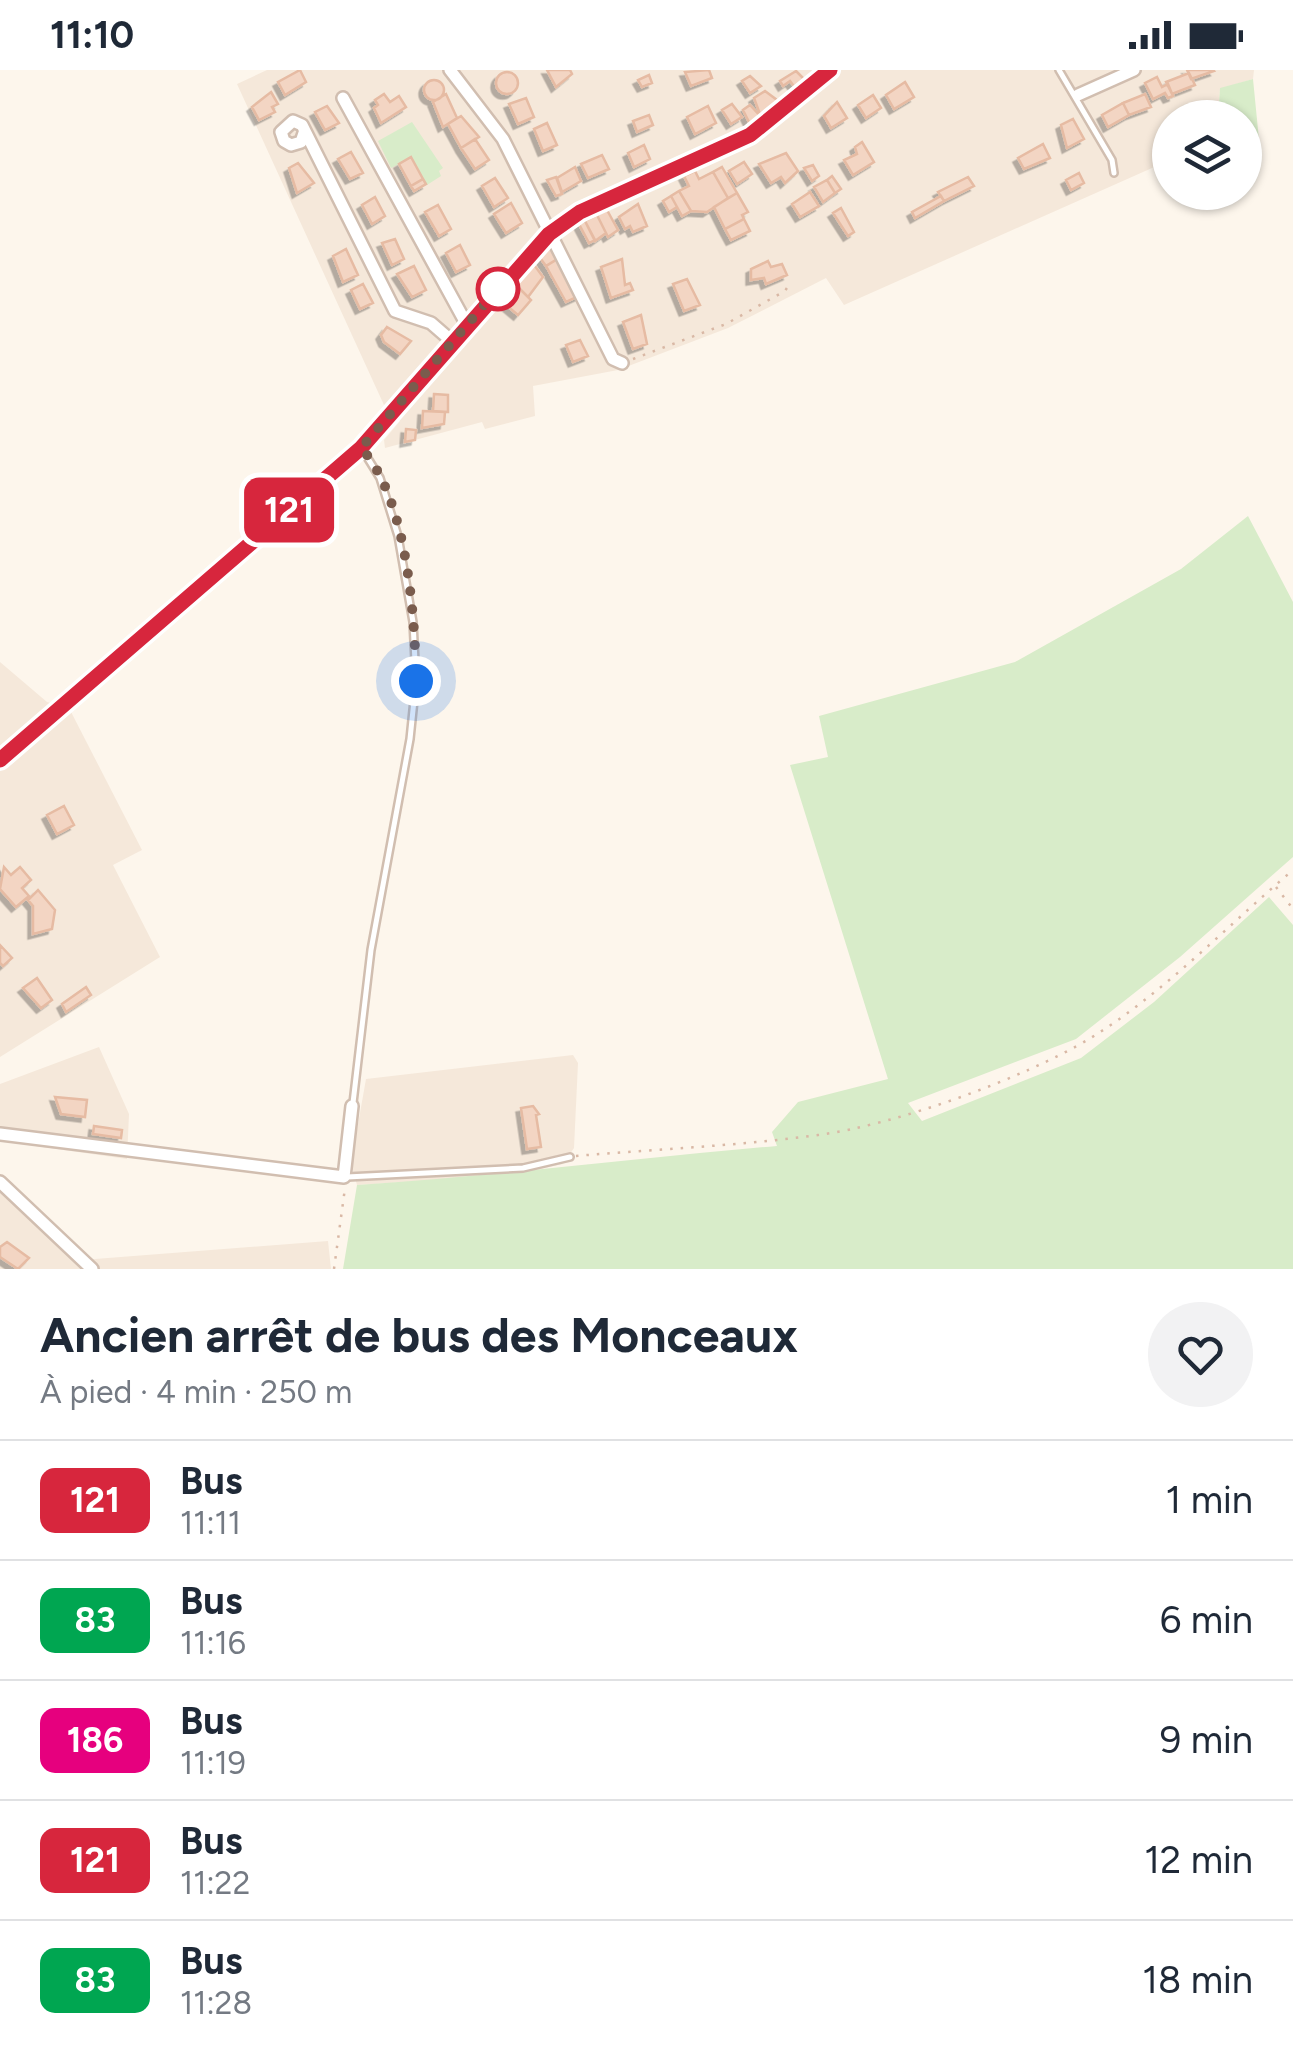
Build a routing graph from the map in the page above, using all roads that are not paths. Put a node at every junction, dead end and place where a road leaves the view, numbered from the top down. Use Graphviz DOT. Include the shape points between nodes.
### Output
graph roads {
  1 [pos="450,70"];
  2 [pos="830,70"];
  3 [pos="1059,70"];
  4 [pos="1134,70"];
  5 [pos="1078,95"];
  6 [pos="343,98"];
  7 [pos="304,134"];
  8 [pos="1114,173"];
  9 [pos="549,234"];
  10 [pos="467,325"];
  11 [pos="454,342"];
  12 [pos="622,363"];
  13 [pos="361,448"];
  14 [pos="0,760"];
  15 [pos="352,1106"];
  16 [pos="0,1134"];
  17 [pos="570,1157"];
  18 [pos="344,1177"];
  19 [pos="0,1182"];
  20 [pos="92,1269"];
  1 -- 9 [label="street" via="504,140"];
  2 -- 9 [label="main road" via="750,135 580,212"];
  3 -- 8 [label="lane"];
  4 -- 5 [label="street"];
  6 -- 10 [label="street"];
  7 -- 11 [label="street" via="395,311 431,324"];
  9 -- 10 [label="main road"];
  9 -- 12 [label="street" via="613,359"];
  10 -- 11 [label="main road"];
  11 -- 13 [label="main road"];
  13 -- 14 [label="main road"];
  13 -- 15 [label="lane" via="380,478 398,536 416,681"];
  15 -- 18 [label="street"];
  16 -- 18 [label="street"];
  17 -- 18 [label="lane" via="524,1168"];
  19 -- 20 [label="street"];
}
